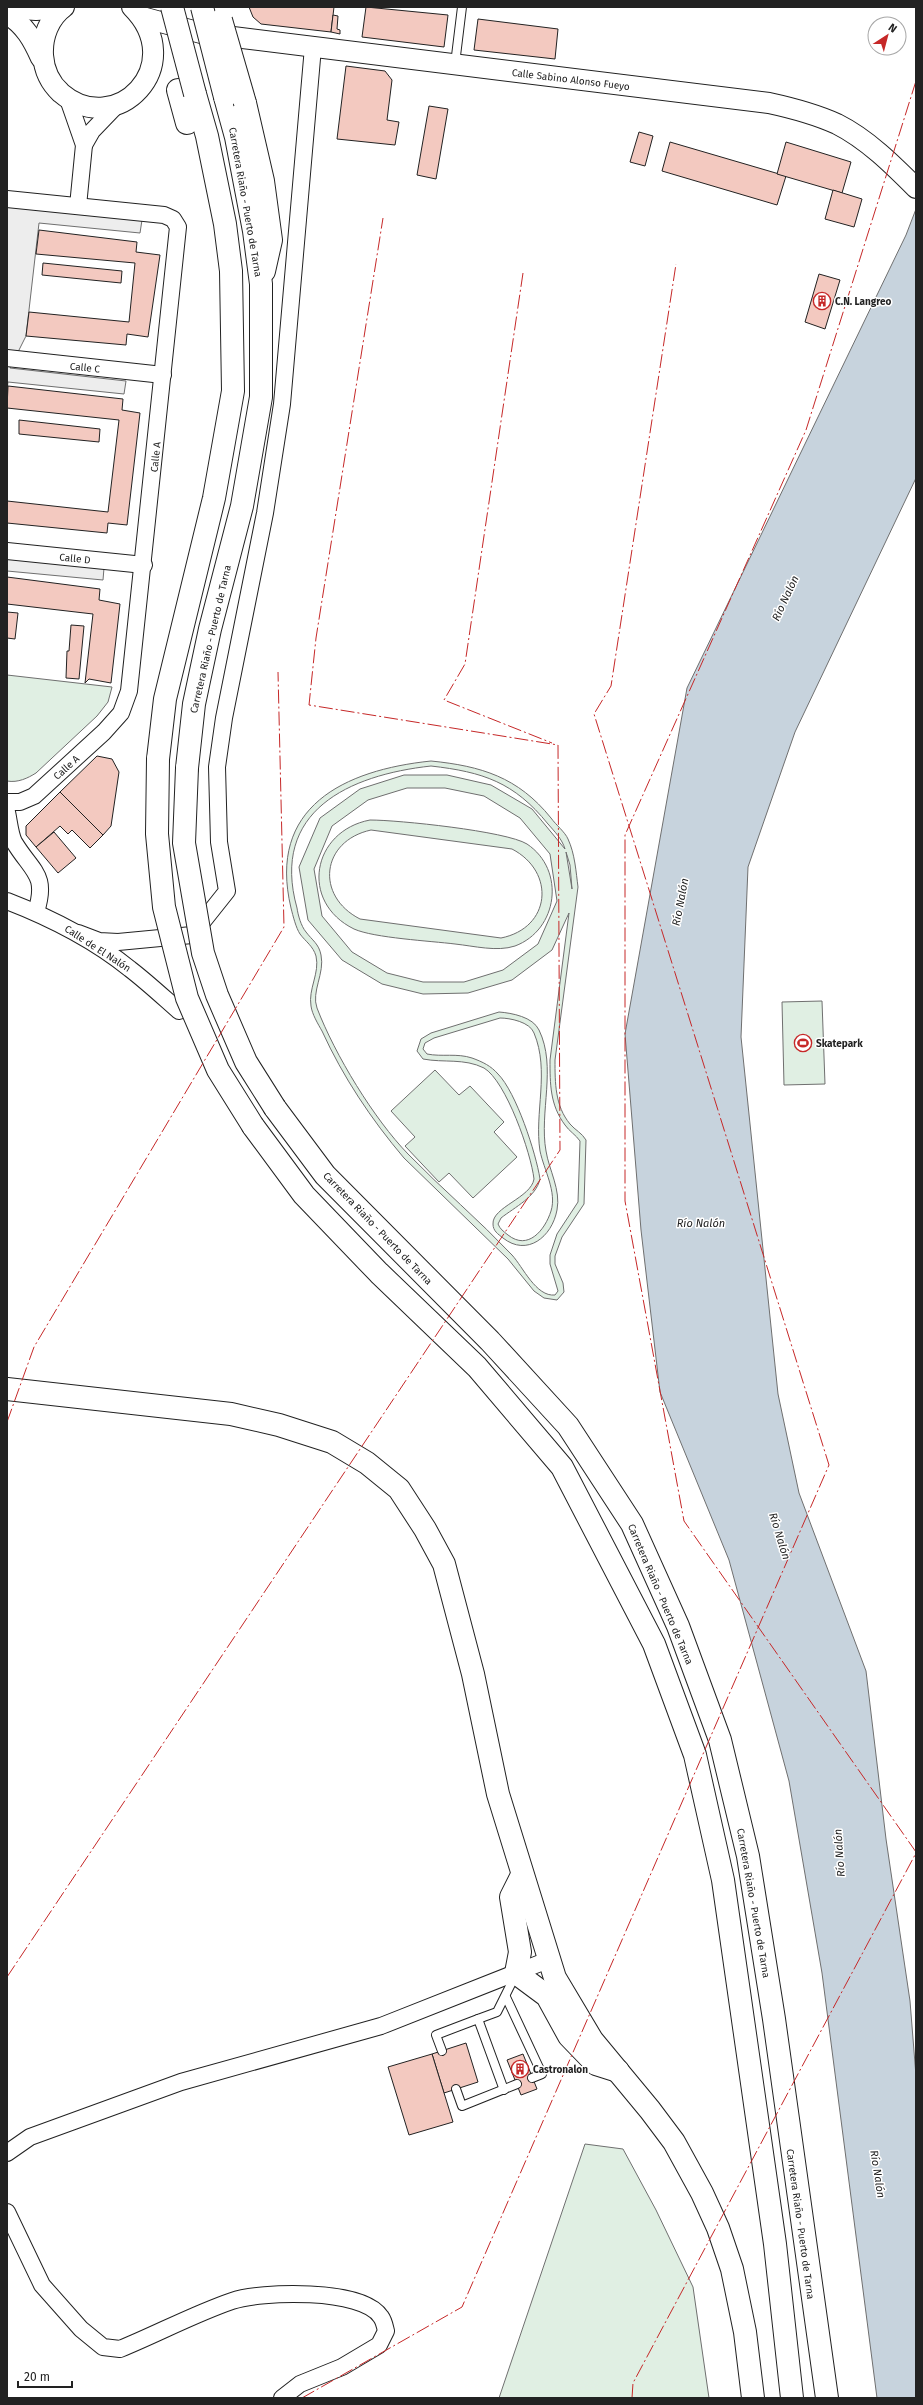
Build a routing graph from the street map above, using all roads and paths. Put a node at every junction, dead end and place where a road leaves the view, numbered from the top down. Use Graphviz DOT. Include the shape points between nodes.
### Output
graph roads {
  1 [pos="172,7"];
  2 [pos="202,7"];
  3 [pos="218,7"];
  4 [pos="462,7"];
  5 [pos="7,8"];
  6 [pos="63,8"];
  7 [pos="144,10"];
  8 [pos="7,14"];
  9 [pos="201,32"];
  10 [pos="313,47"];
  11 [pos="43,63"];
  12 [pos="153,63"];
  13 [pos="455,64"];
  14 [pos="186,92"];
  15 [pos="68,99"];
  16 [pos="235,100"];
  17 [pos="117,105"];
  18 [pos="84,145"];
  19 [pos="913,186"];
  20 [pos="7,199"];
  21 [pos="78,206"];
  22 [pos="7,358"];
  23 [pos="163,375"];
  24 [pos="7,551"];
  25 [pos="144,565"];
  26 [pos="7,802"];
  27 [pos="7,812"];
  28 [pos="7,902"];
  29 [pos="36,912"];
  30 [pos="78,933"];
  31 [pos="179,1011"];
  32 [pos="7,1389"];
  33 [pos="522,1875"];
  34 [pos="548,1960"];
  35 [pos="516,1973"];
  36 [pos="506,1997"];
  37 [pos="478,2019"];
  38 [pos="442,2050"];
  39 [pos="618,2071"];
  40 [pos="532,2078"];
  41 [pos="517,2084"];
  42 [pos="456,2089"];
  43 [pos="504,2090"];
  44 [pos="7,2153"];
  45 [pos="7,2212"];
  46 [pos="775,2244"];
  47 [pos="282,2398"];
  48 [pos="753,2398"];
  49 [pos="792,2398"];
  50 [pos="803,2398"];
  51 [pos="827,2398"];
  1 -- 14 [label="main road, bridge"];
  2 -- 16 [label="main road, Carretera Riaño - Puerto de Tarna, bridge"];
  3 -- 16 [label="main road, bridge"];
  4 -- 13 [label="lane"];
  5 -- 6 [label="street"];
  6 -- 11 [label="street" via="45,33"];
  7 -- 9 [label="street, Calle Sabino Alonso Fueyo"];
  7 -- 12 [label="street" via="154,47"];
  7 -- 14 [label="main road"];
  8 -- 11 [label="street" via="16,19 31,35"];
  9 -- 10 [label="street, Calle Sabino Alonso Fueyo"];
  9 -- 12 [label="street" via="173,46"];
  10 -- 13 [label="street, Calle Sabino Alonso Fueyo"];
  10 -- 30 [label="street" via="282,404 265,513 224,718 217,767 219,842 227,891 192,935 118,942 100,941"];
  11 -- 15 [label="street" via="48,77"];
  12 -- 17 [label="street" via="146,81 134,95"];
  13 -- 19 [label="street, Calle Sabino Alonso Fueyo" via="769,103 800,110 838,125 872,148"];
  14 -- 46 [label="main road, bridge" via="207,136 225,224 231,271 233,391 214,498 165,699 158,759 157,834 164,907 187,998 218,1070 253,1126 304,1195 379,1273 477,1367 562,1467 654,1644 695,1756 723,1880"];
  15 -- 17 [label="street" via="100,108"];
  15 -- 18 [label="street"];
  16 -- 51 [label="main road, Carretera Riaño - Puerto de Tarna, bridge" via="239,153 261,284 261,397 242,506 210,629 194,704 187,768 184,843 203,953 217,995 246,1062 275,1108 325,1174 490,1341 568,1426 632,1524 678,1626 720,1740 748,1856 774,2019"];
  17 -- 18 [label="street" via="92,131"];
  18 -- 21 [label="street"];
  20 -- 21 [label="street, Calle A"];
  21 -- 23 [label="street, Calle A" via="164,215 173,219 178,227"];
  22 -- 23 [label="street, Calle C"];
  23 -- 25 [label="street, Calle A"];
  24 -- 25 [label="street, Calle D"];
  25 -- 26 [label="street, Calle A" via="129,691 121,713 104,732 34,796 20,802"];
  27 -- 29 [label="street" via="13,841 37,875 42,889"];
  28 -- 29 [label="street, Calle de El Nalón"];
  29 -- 30 [label="street, Calle de El Nalón"];
  30 -- 31 [label="street, Calle de El Nalón" via="131,969"];
  32 -- 33 [label="main road" via="231,1414 279,1425 332,1442 368,1464 399,1489 444,1564 473,1674 498,1794"];
  33 -- 34 [label="main road"];
  33 -- 35 [label="main road" via="511,1897 520,1952"];
  34 -- 35 [label="street"];
  34 -- 39 [label="main road" via="555,1978 592,2040"];
  35 -- 36 [label="lane"];
  35 -- 39 [label="main road" via="547,1996 569,2036 596,2064"];
  35 -- 44 [label="street" via="381,2026 181,2082 30,2137"];
  36 -- 37 [label="lane" via="497,2012"];
  36 -- 40 [label="lane" via="542,2074"];
  37 -- 38 [label="lane" via="436,2035"];
  37 -- 43 [label="lane"];
  39 -- 48 [label="main road" via="674,2142 718,2228 732,2269 745,2332"];
  41 -- 43 [label="lane"];
  42 -- 43 [label="lane" via="462,2106"];
  45 -- 47 [label="street" via="42,2285 81,2329 104,2347 120,2349 232,2300 260,2294 312,2294 346,2299 367,2305 381,2316 386,2331 379,2345 342,2367 300,2384"];
  46 -- 49 [label="main road"];
  46 -- 50 [label="main road"];
}
